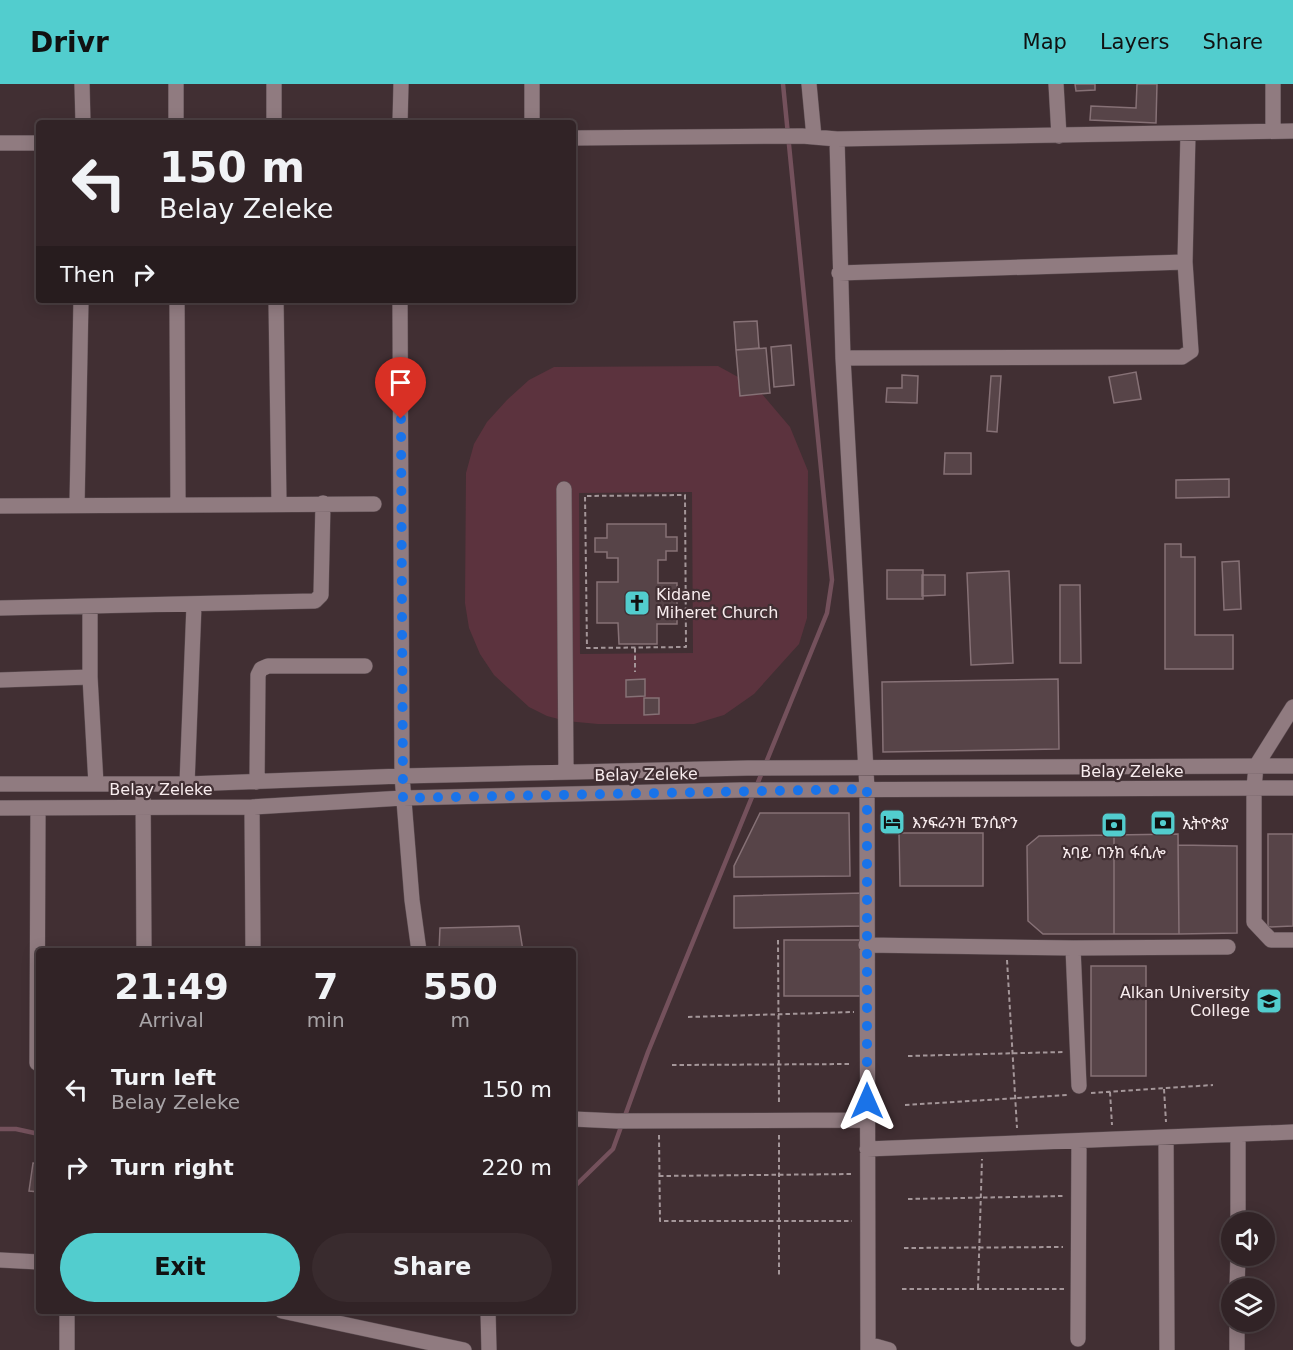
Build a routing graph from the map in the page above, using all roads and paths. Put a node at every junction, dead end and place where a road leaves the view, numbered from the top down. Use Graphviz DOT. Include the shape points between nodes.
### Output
graph roads {
  1 [pos="82,84"];
  2 [pos="176,84"];
  3 [pos="274,84"];
  4 [pos="400,84"];
  5 [pos="532,84"];
  6 [pos="809,84"];
  7 [pos="1056,84"];
  8 [pos="1273,84"];
  9 [pos="83,120"];
  10 [pos="176,120"];
  11 [pos="274,120"];
  12 [pos="400,120"];
  13 [pos="532,120"];
  14 [pos="1273,131"];
  15 [pos="1293,131"];
  16 [pos="1188,134"];
  17 [pos="808,136"];
  18 [pos="1059,136"];
  19 [pos="576,138"];
  20 [pos="837,139"];
  21 [pos="0,143"];
  22 [pos="36,143"];
  23 [pos="1185,262"];
  24 [pos="839,273"];
  25 [pos="81,303"];
  26 [pos="177,303"];
  27 [pos="276,303"];
  28 [pos="400,303"];
  29 [pos="843,358"];
  30 [pos="564,489"];
  31 [pos="323,503"];
  32 [pos="178,504"];
  33 [pos="279,504"];
  34 [pos="374,504"];
  35 [pos="77,505"];
  36 [pos="0,506"];
  37 [pos="194,605"];
  38 [pos="90,607"];
  39 [pos="0,608"];
  40 [pos="635,648"];
  41 [pos="365,666"];
  42 [pos="635,672"];
  43 [pos="90,677"];
  44 [pos="0,680"];
  45 [pos="1293,707"];
  46 [pos="1256,766"];
  47 [pos="1293,766"];
  48 [pos="866,768"];
  49 [pos="566,772"];
  50 [pos="402,776"];
  51 [pos="257,782"];
  52 [pos="0,784"];
  53 [pos="96,784"];
  54 [pos="143,784"];
  55 [pos="188,784"];
  56 [pos="1254,788"];
  57 [pos="1293,788"];
  58 [pos="867,789"];
  59 [pos="403,798"];
  60 [pos="144,807"];
  61 [pos="252,807"];
  62 [pos="0,808"];
  63 [pos="38,809"];
  64 [pos="1293,940"];
  65 [pos="866,945"];
  66 [pos="1007,947"];
  67 [pos="1228,947"];
  68 [pos="37,948"];
  69 [pos="144,948"];
  70 [pos="253,948"];
  71 [pos="419,948"];
  72 [pos="1074,948"];
  73 [pos="866,1011"];
  74 [pos="688,1017"];
  75 [pos="1078,1052"];
  76 [pos="1012,1053"];
  77 [pos="908,1056"];
  78 [pos="866,1064"];
  79 [pos="672,1065"];
  80 [pos="1214,1085"];
  81 [pos="1164,1088"];
  82 [pos="1080,1091"];
  83 [pos="1110,1092"];
  84 [pos="1015,1098"];
  85 [pos="905,1105"];
  86 [pos="576,1119"];
  87 [pos="867,1120"];
  88 [pos="659,1121"];
  89 [pos="1293,1132"];
  90 [pos="1238,1134"];
  91 [pos="1166,1137"];
  92 [pos="1113,1139"];
  93 [pos="1079,1141"];
  94 [pos="1018,1143"];
  95 [pos="982,1144"];
  96 [pos="867,1149"];
  97 [pos="867,1173"];
  98 [pos="659,1176"];
  99 [pos="1079,1196"];
  100 [pos="981,1197"];
  101 [pos="908,1199"];
  102 [pos="1238,1212"];
  103 [pos="867,1220"];
  104 [pos="979,1247"];
  105 [pos="1079,1247"];
  106 [pos="904,1248"];
  107 [pos="0,1260"];
  108 [pos="36,1262"];
  109 [pos="1079,1288"];
  110 [pos="902,1289"];
  111 [pos="978,1289"];
  112 [pos="68,1314"];
  113 [pos="296,1314"];
  114 [pos="488,1314"];
  115 [pos="1237,1332"];
  116 [pos="1078,1339"];
  117 [pos="868,1347"];
  118 [pos="67,1350"];
  119 [pos="464,1350"];
  120 [pos="489,1350"];
  121 [pos="889,1350"];
  122 [pos="1167,1350"];
  123 [pos="1237,1350"];
  1 -- 9 [label="street"];
  2 -- 10 [label="street"];
  3 -- 11 [label="street"];
  4 -- 12 [label="street"];
  5 -- 13 [label="street"];
  6 -- 17 [label="street"];
  7 -- 18 [label="street"];
  8 -- 14 [label="street"];
  14 -- 15 [label="street"];
  14 -- 16 [label="street"];
  16 -- 18 [label="street"];
  16 -- 23 [label="street"];
  17 -- 19 [label="street"];
  17 -- 20 [label="street"];
  18 -- 20 [label="street"];
  20 -- 24 [label="street"];
  21 -- 22 [label="street"];
  23 -- 24 [label="street"];
  23 -- 29 [label="street" via="1191,351 1182,357"];
  24 -- 29 [label="street"];
  25 -- 35 [label="street"];
  26 -- 32 [label="street"];
  27 -- 33 [label="street"];
  28 -- 50 [label="street"];
  29 -- 48 [label="street"];
  30 -- 49 [label="street"];
  31 -- 33 [label="street"];
  31 -- 34 [label="street"];
  31 -- 37 [label="street" via="319,599"];
  32 -- 33 [label="street"];
  32 -- 35 [label="street"];
  35 -- 36 [label="street"];
  37 -- 38 [label="street"];
  37 -- 55 [label="street"];
  38 -- 39 [label="street"];
  38 -- 43 [label="street"];
  40 -- 40 [label="path" via="587,648 585,496 685,495 686,647"];
  40 -- 42 [label="path"];
  41 -- 51 [label="street" via="261,669"];
  43 -- 44 [label="street"];
  43 -- 53 [label="street"];
  45 -- 46 [label="street"];
  46 -- 47 [label="street, Belay Zeleke"];
  46 -- 48 [label="street, Belay Zeleke"];
  46 -- 56 [label="street"];
  48 -- 49 [label="street, Belay Zeleke"];
  48 -- 58 [label="street"];
  49 -- 50 [label="street, Belay Zeleke"];
  50 -- 51 [label="street, Belay Zeleke"];
  50 -- 59 [label="street"];
  51 -- 55 [label="street, Belay Zeleke"];
  52 -- 53 [label="street, Belay Zeleke"];
  53 -- 54 [label="street, Belay Zeleke"];
  54 -- 55 [label="street, Belay Zeleke"];
  54 -- 60 [label="street"];
  56 -- 57 [label="street, Belay Zeleke"];
  56 -- 58 [label="street, Belay Zeleke"];
  56 -- 64 [label="street" via="1254,922 1271,940"];
  58 -- 59 [label="street, Belay Zeleke"];
  58 -- 65 [label="street"];
  59 -- 61 [label="street, Belay Zeleke"];
  59 -- 71 [label="street"];
  60 -- 61 [label="street, Belay Zeleke"];
  60 -- 63 [label="street, Belay Zeleke"];
  60 -- 69 [label="street"];
  61 -- 70 [label="street"];
  62 -- 63 [label="street, Belay Zeleke"];
  63 -- 68 [label="street"];
  65 -- 66 [label="street"];
  65 -- 73 [label="street"];
  66 -- 72 [label="street"];
  66 -- 76 [label="path"];
  67 -- 72 [label="street"];
  72 -- 75 [label="street"];
  73 -- 74 [label="path"];
  73 -- 78 [label="street"];
  75 -- 76 [label="path"];
  75 -- 82 [label="street"];
  76 -- 77 [label="path"];
  76 -- 84 [label="path"];
  78 -- 79 [label="path"];
  78 -- 87 [label="street"];
  80 -- 81 [label="path"];
  81 -- 83 [label="path"];
  81 -- 91 [label="path"];
  82 -- 83 [label="path"];
  82 -- 84 [label="path"];
  83 -- 92 [label="path"];
  84 -- 85 [label="path"];
  84 -- 94 [label="path"];
  86 -- 88 [label="street"];
  87 -- 88 [label="street"];
  87 -- 96 [label="street"];
  88 -- 98 [label="path"];
  89 -- 90 [label="street"];
  90 -- 91 [label="street"];
  90 -- 102 [label="street"];
  91 -- 92 [label="street"];
  91 -- 122 [label="street"];
  92 -- 93 [label="street"];
  93 -- 94 [label="street"];
  93 -- 99 [label="street"];
  94 -- 95 [label="street"];
  95 -- 96 [label="street"];
  95 -- 100 [label="path"];
  96 -- 97 [label="street"];
  97 -- 98 [label="path"];
  97 -- 103 [label="street"];
  98 -- 103 [label="path" via="660,1221"];
  99 -- 100 [label="path"];
  99 -- 105 [label="street"];
  100 -- 101 [label="path"];
  100 -- 104 [label="path"];
  103 -- 117 [label="street"];
  104 -- 105 [label="path"];
  104 -- 106 [label="path"];
  104 -- 111 [label="path"];
  105 -- 109 [label="street"];
  107 -- 108 [label="street"];
  109 -- 111 [label="path"];
  109 -- 116 [label="street"];
  110 -- 111 [label="path"];
  112 -- 118 [label="street"];
  113 -- 119 [label="street"];
  114 -- 120 [label="street"];
  115 -- 123 [label="street"];
  117 -- 121 [label="street"];
}
